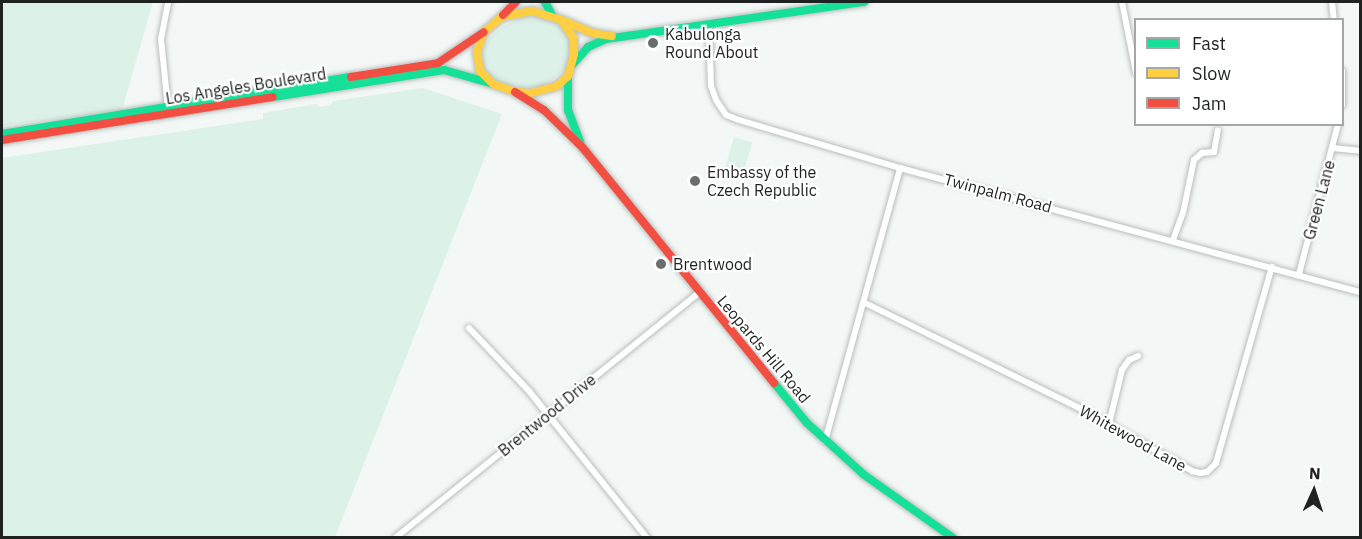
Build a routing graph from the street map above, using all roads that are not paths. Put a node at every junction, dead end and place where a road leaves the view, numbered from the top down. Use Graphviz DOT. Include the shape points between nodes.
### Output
graph roads {
  1 [pos="168,2"];
  2 [pos="516,2"];
  3 [pos="544,2"];
  4 [pos="864,2"];
  5 [pos="1122,2"];
  6 [pos="1332,2"];
  7 [pos="839,4"];
  8 [pos="552,15"];
  9 [pos="501,17"];
  10 [pos="1334,18"];
  11 [pos="561,20"];
  12 [pos="709,26"];
  13 [pos="484,32"];
  14 [pos="627,36"];
  15 [pos="1134,63"];
  16 [pos="572,65"];
  17 [pos="568,76"];
  18 [pos="493,84"];
  19 [pos="515,92"];
  20 [pos="168,108"];
  21 [pos="1338,126"];
  22 [pos="1218,130"];
  23 [pos="2,134"];
  24 [pos="2,140"];
  25 [pos="583,148"];
  26 [pos="1333,148"];
  27 [pos="1360,151"];
  28 [pos="900,168"];
  29 [pos="1173,240"];
  30 [pos="1272,267"];
  31 [pos="1299,274"];
  32 [pos="1360,292"];
  33 [pos="699,293"];
  34 [pos="865,303"];
  35 [pos="469,328"];
  36 [pos="1138,356"];
  37 [pos="548,414"];
  38 [pos="1109,424"];
  39 [pos="825,441"];
  40 [pos="398,537"];
  41 [pos="647,537"];
  42 [pos="953,537"];
  1 -- 20 [label="street" via="161,39"];
  2 -- 9 [label="main road"];
  3 -- 8 [label="main road"];
  4 -- 7 [label="main road"];
  5 -- 15 [label="street"];
  6 -- 10 [label="street"];
  7 -- 12 [label="main road"];
  8 -- 9 [label="main road" via="532,10"];
  8 -- 11 [label="main road"];
  9 -- 13 [label="main road"];
  11 -- 14 [label="main road" via="597,34"];
  11 -- 16 [label="main road" via="573,37"];
  12 -- 14 [label="main road"];
  12 -- 28 [label="street, Twinpalm Road" via="711,86 726,115"];
  13 -- 18 [label="main road" via="477,51 480,71"];
  13 -- 20 [label="main road, Los Angeles Boulevard" via="438,63"];
  14 -- 16 [label="main road" via="593,44"];
  16 -- 17 [label="main road"];
  17 -- 19 [label="main road" via="548,90"];
  17 -- 25 [label="main road, Leopards Hill Road" via="568,110"];
  18 -- 19 [label="main road"];
  18 -- 24 [label="main road, Los Angeles Boulevard" via="444,70"];
  19 -- 25 [label="main road, Leopards Hill Road" via="544,110"];
  20 -- 23 [label="main road, Los Angeles Boulevard"];
  21 -- 26 [label="street, Green Lane"];
  22 -- 29 [label="street" via="1214,152 1202,153 1194,160"];
  25 -- 33 [label="main road, Leopards Hill Road"];
  26 -- 27 [label="street"];
  26 -- 31 [label="street, Green Lane"];
  28 -- 29 [label="street, Twinpalm Road"];
  28 -- 34 [label="street"];
  29 -- 30 [label="street, Twinpalm Road"];
  30 -- 31 [label="street, Twinpalm Road"];
  30 -- 38 [label="street, Whitewood Lane" via="1213,468 1207,472 1192,471"];
  31 -- 32 [label="street, Twinpalm Road"];
  33 -- 37 [label="street, Brentwood Drive"];
  33 -- 39 [label="main road, Leopards Hill Road"];
  34 -- 38 [label="street, Whitewood Lane"];
  34 -- 39 [label="street"];
  35 -- 37 [label="street"];
  36 -- 38 [label="street" via="1122,370"];
  37 -- 40 [label="street, Brentwood Drive"];
  37 -- 41 [label="street"];
  39 -- 42 [label="main road, Leopards Hill Road" via="863,474"];
}
